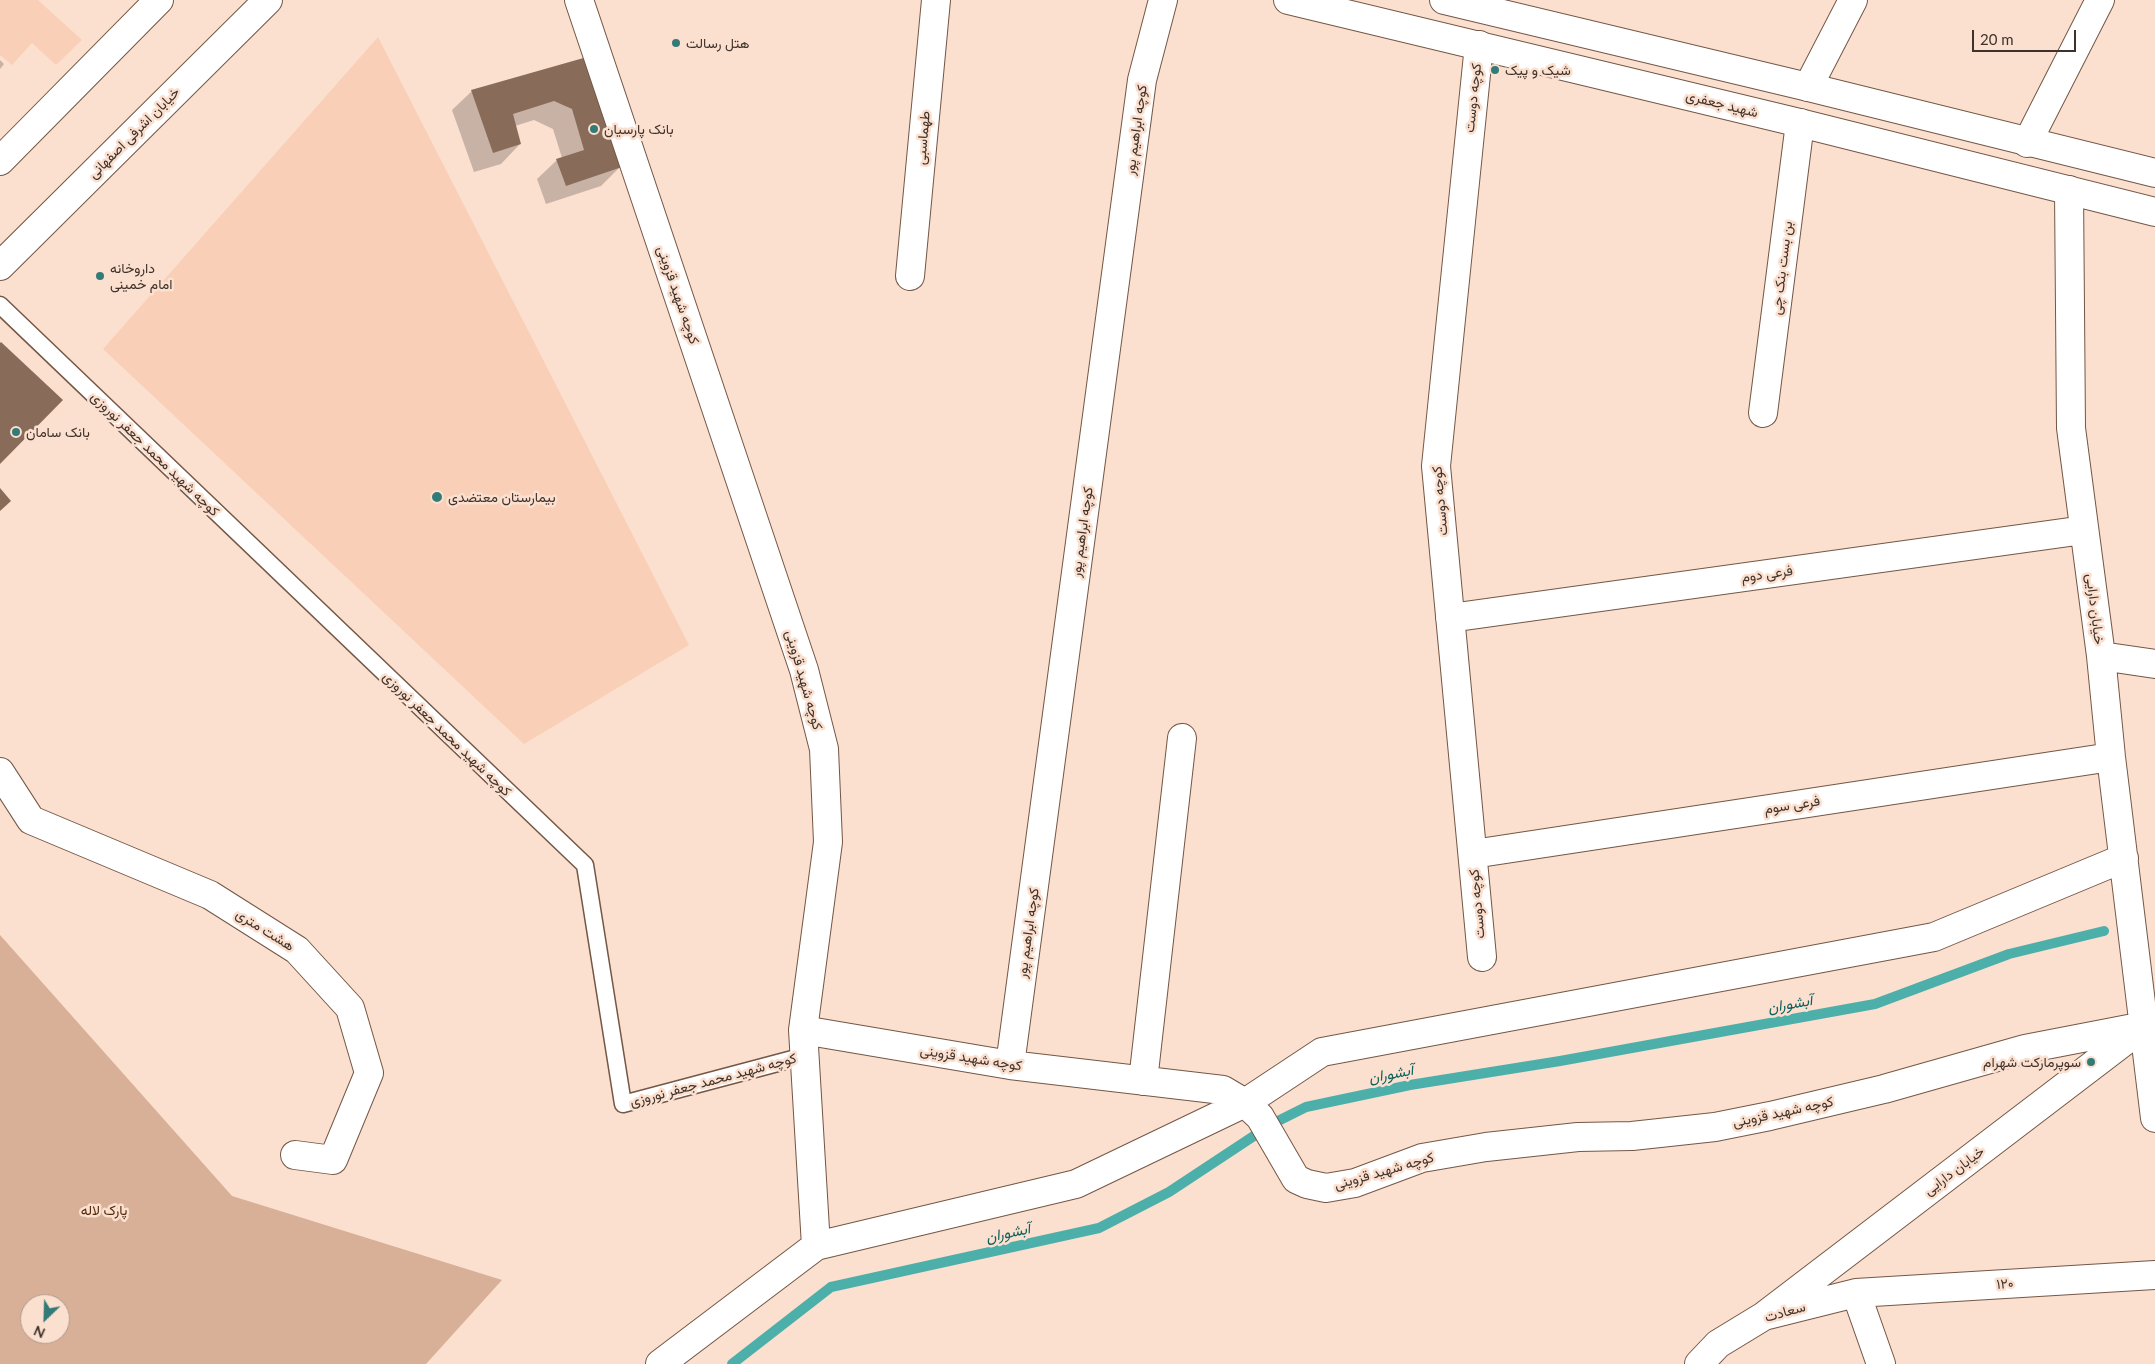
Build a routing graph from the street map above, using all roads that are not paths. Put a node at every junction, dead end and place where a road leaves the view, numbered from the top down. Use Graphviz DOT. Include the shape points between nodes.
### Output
graph roads {
  1 [pos="159,0"];
  2 [pos="268,0"];
  3 [pos="579,0"];
  4 [pos="936,0"];
  5 [pos="1163,0"];
  6 [pos="1288,0"];
  7 [pos="1444,0"];
  8 [pos="1853,0"];
  9 [pos="2100,0"];
  10 [pos="1479,46"];
  11 [pos="1808,87"];
  12 [pos="1800,123"];
  13 [pos="2027,143"];
  14 [pos="0,161"];
  15 [pos="2155,173"];
  16 [pos="2069,190"];
  17 [pos="2155,212"];
  18 [pos="0,266"];
  19 [pos="910,276"];
  20 [pos="0,305"];
  21 [pos="1763,413"];
  22 [pos="2084,530"];
  23 [pos="1450,618"];
  24 [pos="2101,656"];
  25 [pos="2155,664"];
  26 [pos="1182,738"];
  27 [pos="2111,757"];
  28 [pos="0,772"];
  29 [pos="1472,854"];
  30 [pos="2124,858"];
  31 [pos="1482,957"];
  32 [pos="2144,1026"];
  33 [pos="803,1043"];
  34 [pos="1010,1065"];
  35 [pos="1143,1081"];
  36 [pos="1253,1110"];
  37 [pos="2155,1118"];
  38 [pos="295,1155"];
  39 [pos="816,1246"];
  40 [pos="2155,1274"];
  41 [pos="1856,1293"];
  42 [pos="1764,1316"];
  43 [pos="660,1364"];
  44 [pos="1699,1364"];
  45 [pos="1881,1364"];
  1 -- 14 [label="street"];
  2 -- 18 [label="street, خیابان اشرفی اصفهانی"];
  3 -- 33 [label="street, کوچه شهید قزوینی" via="804,670 824,749 828,842"];
  4 -- 19 [label="street, طهماسبی"];
  5 -- 34 [label="street, کوچه ابراهیم پور" via="1142,80"];
  6 -- 10 [label="street, شهید جعفری"];
  7 -- 11 [label="street"];
  8 -- 11 [label="street"];
  9 -- 13 [label="street"];
  10 -- 12 [label="street, شهید جعفری"];
  10 -- 23 [label="street, کوچه دوست" via="1436,466"];
  11 -- 13 [label="street"];
  12 -- 16 [label="street, شهید جعفری"];
  12 -- 21 [label="street, بن بست بنک چی"];
  13 -- 15 [label="street"];
  16 -- 17 [label="street, شهید جعفری"];
  16 -- 22 [label="street, خیابان دارایی" via="2071,428"];
  20 -- 33 [label="lane, کوچه شهید محمد جعفر نوروزی" via="585,865 623,1104"];
  22 -- 23 [label="street, فرعی دوم"];
  22 -- 24 [label="street, خیابان دارایی"];
  23 -- 29 [label="street, کوچه دوست"];
  24 -- 25 [label="street"];
  24 -- 27 [label="street, خیابان دارایی"];
  26 -- 35 [label="street"];
  27 -- 29 [label="street, فرعی سوم"];
  27 -- 30 [label="street, خیابان دارایی"];
  28 -- 38 [label="street, هشت متری" via="31,820 210,896 297,950 350,1008 369,1073 333,1160"];
  29 -- 31 [label="street, کوچه دوست"];
  30 -- 32 [label="street, خیابان دارایی"];
  30 -- 36 [label="street" via="1934,937 1322,1052"];
  32 -- 36 [label="street, کوچه شهید قزوینی" via="2025,1049 1884,1089 1716,1127 1486,1147 1422,1158 1338,1187 1326,1188 1296,1179"];
  32 -- 37 [label="street, خیابان دارایی"];
  32 -- 42 [label="street, خیابان دارایی"];
  33 -- 34 [label="street, کوچه شهید قزوینی"];
  33 -- 39 [label="street"];
  34 -- 35 [label="street, کوچه شهید قزوینی"];
  35 -- 36 [label="street, کوچه شهید قزوینی" via="1222,1090"];
  36 -- 39 [label="street" via="1076,1184"];
  39 -- 43 [label="street"];
  40 -- 41 [label="street, ۱۲۰"];
  41 -- 42 [label="street, سعادت"];
  41 -- 45 [label="street"];
  42 -- 44 [label="street, سعادت" via="1718,1344"];
}
